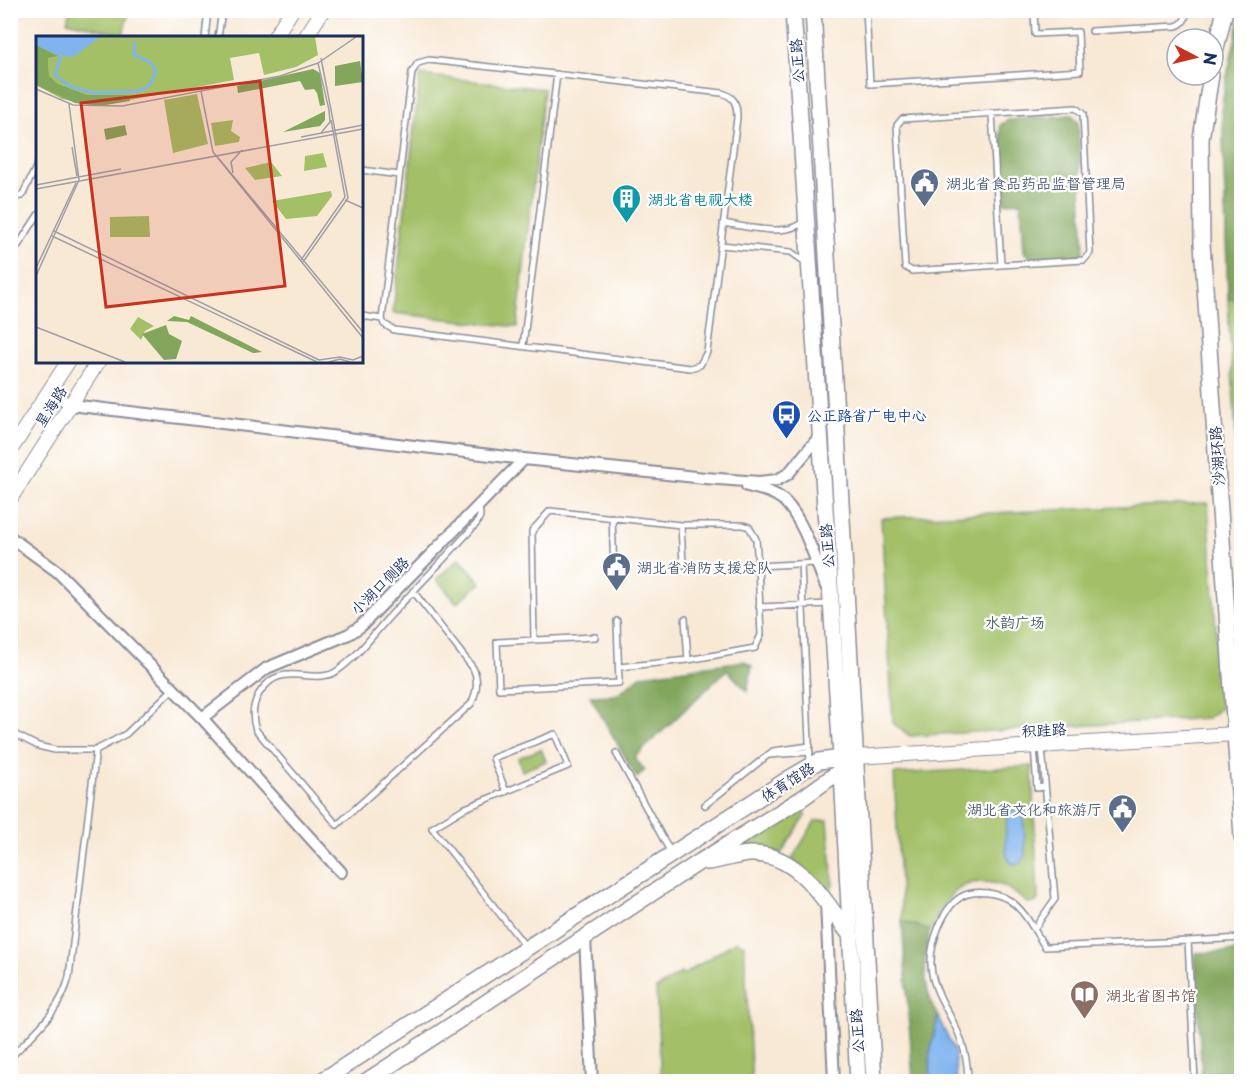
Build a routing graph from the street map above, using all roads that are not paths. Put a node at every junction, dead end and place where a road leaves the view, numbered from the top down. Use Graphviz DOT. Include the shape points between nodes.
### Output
graph roads {
  1 [pos="208,10"];
  2 [pos="222,10"];
  3 [pos="292,10"];
  4 [pos="323,10"];
  5 [pos="793,10"];
  6 [pos="813,10"];
  7 [pos="866,10"];
  8 [pos="1034,10"];
  9 [pos="1187,10"];
  10 [pos="1225,10"];
  11 [pos="1221,27"];
  12 [pos="1092,31"];
  13 [pos="205,36"];
  14 [pos="218,36"];
  15 [pos="275,36"];
  16 [pos="306,36"];
  17 [pos="557,74"];
  18 [pos="1208,87"];
  19 [pos="992,113"];
  20 [pos="36,167"];
  21 [pos="363,170"];
  22 [pos="399,175"];
  23 [pos="10,197"];
  24 [pos="806,217"];
  25 [pos="36,218"];
  26 [pos="723,223"];
  27 [pos="721,245"];
  28 [pos="10,258"];
  29 [pos="1001,265"];
  30 [pos="809,268"];
  31 [pos="363,316"];
  32 [pos="382,319"];
  33 [pos="523,346"];
  34 [pos="67,363"];
  35 [pos="97,363"];
  36 [pos="48,391"];
  37 [pos="71,405"];
  38 [pos="819,437"];
  39 [pos="10,451"];
  40 [pos="524,459"];
  41 [pos="705,478"];
  42 [pos="10,499"];
  43 [pos="479,504"];
  44 [pos="612,517"];
  45 [pos="681,525"];
  46 [pos="10,537"];
  47 [pos="816,563"];
  48 [pos="801,564"];
  49 [pos="683,565"];
  50 [pos="758,566"];
  51 [pos="614,571"];
  52 [pos="413,591"];
  53 [pos="830,600"];
  54 [pos="803,605"];
  55 [pos="759,607"];
  56 [pos="685,620"];
  57 [pos="617,621"];
  58 [pos="595,637"];
  59 [pos="534,640"];
  60 [pos="688,660"];
  61 [pos="619,667"];
  62 [pos="173,689"];
  63 [pos="202,718"];
  64 [pos="10,732"];
  65 [pos="1235,734"];
  66 [pos="1038,746"];
  67 [pos="96,750"];
  68 [pos="616,753"];
  69 [pos="810,755"];
  70 [pos="846,762"];
  71 [pos="506,792"];
  72 [pos="705,805"];
  73 [pos="1242,837"];
  74 [pos="672,855"];
  75 [pos="698,863"];
  76 [pos="341,872"];
  77 [pos="826,902"];
  78 [pos="1034,929"];
  79 [pos="851,936"];
  80 [pos="585,937"];
  81 [pos="1242,938"];
  82 [pos="1188,941"];
  83 [pos="527,948"];
  84 [pos="10,1058"];
  85 [pos="320,1082"];
  86 [pos="365,1082"];
  87 [pos="592,1082"];
  88 [pos="834,1082"];
  89 [pos="858,1082"];
  90 [pos="874,1082"];
  91 [pos="968,1082"];
  92 [pos="1195,1082"];
  1 -- 13 [label="lane"];
  2 -- 14 [label="lane"];
  3 -- 15 [label="street"];
  4 -- 16 [label="street"];
  5 -- 24 [label="main road, 公正路"];
  6 -- 70 [label="main road, 公正路"];
  7 -- 8 [label="lane" via="870,84 1080,71 1078,32 1035,34"];
  9 -- 12 [label="lane" via="1184,21 1176,26"];
  10 -- 11 [label="main road"];
  17 -- 22 [label="lane" via="429,60 418,63 411,72"];
  17 -- 26 [label="lane" via="730,96 737,118"];
  17 -- 33 [label="lane"];
  18 -- 65 [label="main road, 沙湖环路" via="1201,139 1202,243"];
  19 -- 29 [label="lane"];
  19 -- 29 [label="lane" via="1076,108 1083,114 1090,253 1084,260"];
  19 -- 29 [label="lane" via="902,119 897,125 905,267 912,271"];
  20 -- 23 [label="lane" via="22,196"];
  21 -- 22 [label="lane"];
  22 -- 32 [label="lane"];
  24 -- 26 [label="lane" via="796,228 784,230"];
  24 -- 30 [label="main road, 公正路"];
  25 -- 28 [label="lane"];
  26 -- 27 [label="lane"];
  27 -- 30 [label="lane" via="791,252"];
  27 -- 33 [label="lane" via="707,352 700,365 690,368"];
  30 -- 38 [label="main road, 公正路"];
  31 -- 32 [label="lane"];
  32 -- 33 [label="lane" via="394,330"];
  34 -- 36 [label="street, 星海路"];
  35 -- 37 [label="street, 星海路"];
  36 -- 37 [label="street"];
  36 -- 39 [label="street, 星海路"];
  37 -- 40 [label="street"];
  37 -- 42 [label="street, 星海路"];
  38 -- 41 [label="street" via="793,471 777,480"];
  38 -- 53 [label="main road, 公正路"];
  40 -- 41 [label="street"];
  40 -- 43 [label="street, 小湖口侧路"];
  41 -- 47 [label="street" via="761,490 781,499 799,523"];
  43 -- 52 [label="lane" via="477,523"];
  43 -- 63 [label="street, 小湖口侧路" via="361,626 267,668"];
  44 -- 45 [label="lane"];
  44 -- 51 [label="lane"];
  44 -- 59 [label="lane" via="550,511 534,528"];
  45 -- 49 [label="lane"];
  45 -- 50 [label="lane" via="749,527 756,539"];
  46 -- 62 [label="street" via="58,572"];
  47 -- 48 [label="lane"];
  47 -- 53 [label="street"];
  48 -- 50 [label="lane"];
  48 -- 54 [label="lane"];
  50 -- 55 [label="lane"];
  52 -- 52 [label="lane" via="336,672 279,676 268,682 255,703 256,730 337,825 474,698 477,679 473,668"];
  53 -- 54 [label="lane"];
  53 -- 70 [label="main road, 公正路"];
  54 -- 55 [label="lane"];
  54 -- 69 [label="lane"];
  55 -- 60 [label="lane" via="761,635 755,648"];
  56 -- 60 [label="lane"];
  57 -- 61 [label="lane"];
  58 -- 59 [label="lane"];
  59 -- 61 [label="lane" via="497,642 499,689 620,683"];
  60 -- 61 [label="lane"];
  62 -- 63 [label="street"];
  62 -- 67 [label="lane" via="126,734"];
  63 -- 76 [label="street"];
  64 -- 67 [label="lane" via="55,750"];
  65 -- 66 [label="street, 积跬路"];
  65 -- 73 [label="main road, 沙湖环路"];
  66 -- 70 [label="street, 积跬路"];
  66 -- 78 [label="lane" via="1047,787 1054,899"];
  67 -- 84 [label="lane" via="66,992 53,1013"];
  68 -- 74 [label="lane"];
  69 -- 70 [label="main road, 体育馆路" via="819,761"];
  69 -- 72 [label="lane" via="776,749"];
  69 -- 74 [label="main road, 体育馆路"];
  70 -- 75 [label="main road, 体育馆路"];
  70 -- 79 [label="main road, 公正路"];
  70 -- 90 [label="main road, 公正路"];
  71 -- 71 [label="lane" via="568,766 555,734 493,758"];
  71 -- 83 [label="lane" via="463,809 432,828"];
  74 -- 83 [label="main road, 体育馆路"];
  75 -- 77 [label="main road" via="739,855 770,856 800,872"];
  75 -- 80 [label="main road, 体育馆路"];
  77 -- 79 [label="main road"];
  77 -- 88 [label="street"];
  78 -- 82 [label="lane" via="1045,947"];
  78 -- 91 [label="lane" via="1010,900 975,892 956,900 936,936 932,976 963,1044"];
  79 -- 89 [label="main road, 公正路"];
  80 -- 86 [label="main road, 体育馆路"];
  80 -- 87 [label="street"];
  81 -- 82 [label="lane"];
  82 -- 92 [label="lane"];
  83 -- 85 [label="main road, 体育馆路"];
}
